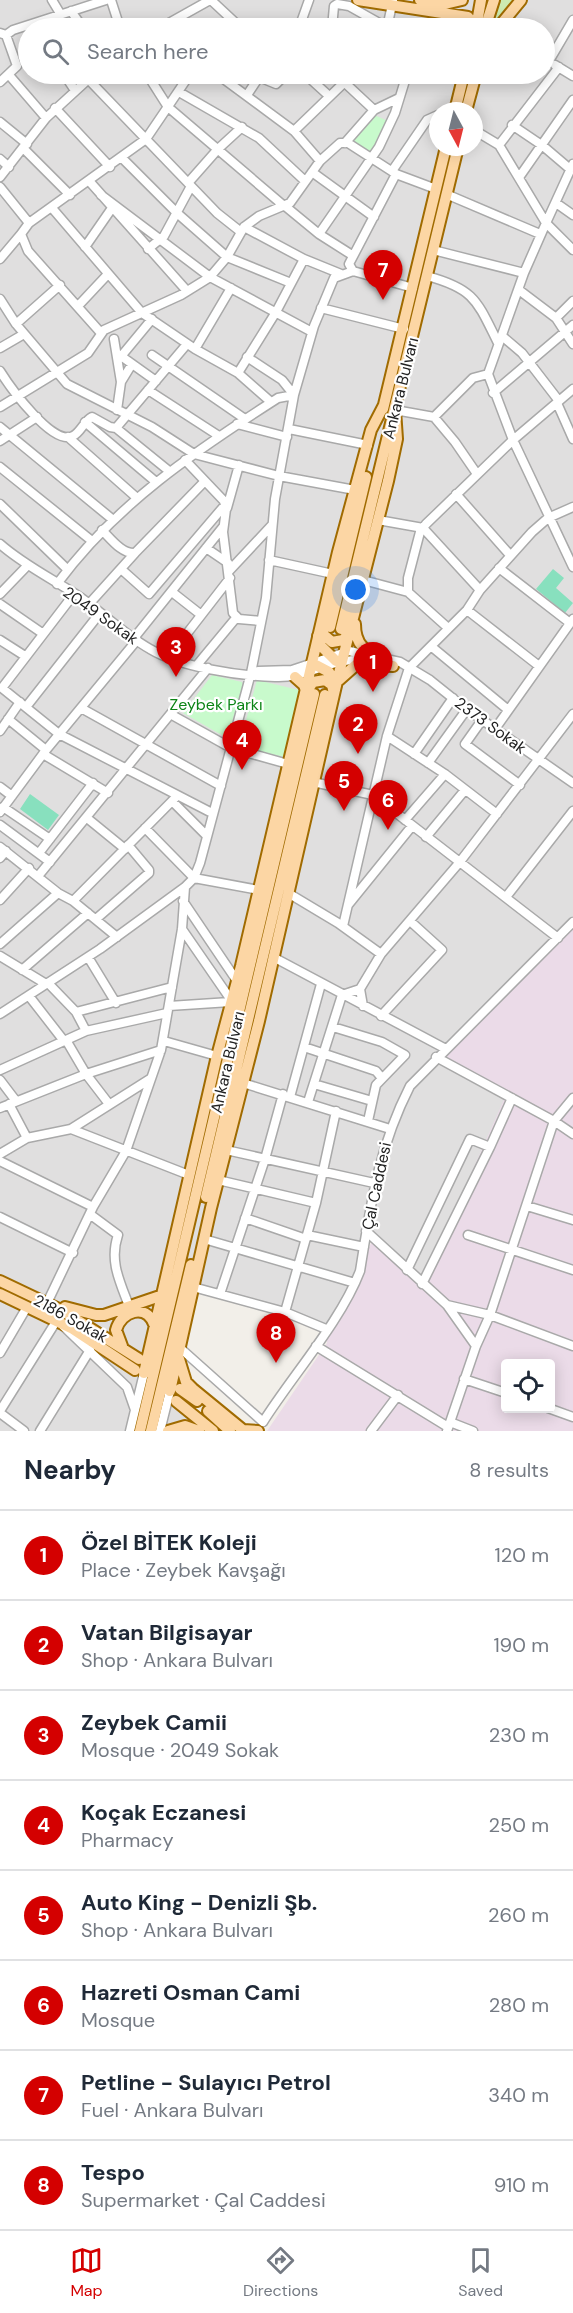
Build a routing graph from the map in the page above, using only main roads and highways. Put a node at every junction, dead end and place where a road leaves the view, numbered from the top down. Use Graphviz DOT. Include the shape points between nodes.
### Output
graph roads {
  1 [pos="358,0"];
  2 [pos="420,0"];
  3 [pos="462,0"];
  4 [pos="481,0"];
  5 [pos="494,0"];
  6 [pos="521,0"];
  7 [pos="393,2"];
  8 [pos="448,2"];
  9 [pos="469,18"];
  10 [pos="478,18"];
  11 [pos="488,18"];
  12 [pos="506,18"];
  13 [pos="468,84"];
  14 [pos="470,84"];
  15 [pos="459,102"];
  16 [pos="468,102"];
  17 [pos="445,156"];
  18 [pos="455,156"];
  19 [pos="441,192"];
  20 [pos="390,407"];
  21 [pos="355,612"];
  22 [pos="323,630"];
  23 [pos="345,631"];
  24 [pos="339,657"];
  25 [pos="314,667"];
  26 [pos="295,677"];
  27 [pos="325,691"];
  28 [pos="0,1281"];
  29 [pos="0,1294"];
  30 [pos="160,1296"];
  31 [pos="47,1304"];
  32 [pos="154,1324"];
  33 [pos="124,1349"];
  34 [pos="179,1350"];
  35 [pos="139,1367"];
  36 [pos="176,1401"];
  37 [pos="260,1429"];
  38 [pos="243,1430"];
  39 [pos="140,1431"];
  40 [pos="151,1431"];
  41 [pos="168,1431"];
  42 [pos="199,1431"];
  43 [pos="213,1431"];
  44 [pos="230,1431"];
  1 -- 7 [label="main road"];
  2 -- 8 [label="main road"];
  3 -- 8 [label="main road"];
  4 -- 10 [label="main road"];
  5 -- 11 [label="main road"];
  6 -- 12 [label="main road"];
  7 -- 9 [label="main road"];
  13 -- 15 [label="main road"];
  14 -- 16 [label="main road"];
  17 -- 19 [label="main road, Ankara Bulvarı"];
  18 -- 19 [label="main road, Ankara Bulvarı"];
  19 -- 20 [label="main road, Ankara Bulvarı" via="413,288"];
  19 -- 20 [label="main road, Ankara Bulvarı" via="427,276"];
  20 -- 21 [label="main road" via="397,439"];
  20 -- 22 [label="main road, Ankara Bulvarı"];
  20 -- 22 [label="main road" via="371,430 333,574"];
  20 -- 23 [label="main road, Ankara Bulvarı"];
  21 -- 23 [label="main road"];
  21 -- 27 [label="main road" via="357,642 389,662 357,664"];
  22 -- 23 [label="main road" via="332,642 343,640"];
  22 -- 24 [label="main road" via="320,645"];
  22 -- 25 [label="main road"];
  23 -- 24 [label="main road"];
  24 -- 27 [label="main road"];
  25 -- 27 [label="main road"];
  25 -- 27 [label="main road" via="333,677"];
  26 -- 27 [label="main road" via="304,685"];
  27 -- 30 [label="main road" via="288,764"];
  27 -- 34 [label="main road" via="313,782"];
  27 -- 39 [label="main road, Ankara Bulvarı"];
  27 -- 40 [label="main road, Ankara Bulvarı"];
  28 -- 31 [label="main road, 2186 Sokak"];
  29 -- 35 [label="main road, 2186 Sokak" via="57,1320"];
  30 -- 31 [label="main road" via="96,1315"];
  30 -- 32 [label="main road"];
  31 -- 33 [label="main road, 2186 Sokak"];
  32 -- 33 [label="main road" via="143,1312 122,1317 116,1330"];
  32 -- 35 [label="main road"];
  33 -- 35 [label="main road, 2186 Sokak"];
  34 -- 38 [label="main road" via="186,1382"];
  34 -- 44 [label="main road" via="175,1390"];
  36 -- 43 [label="main road"];
  37 -- 38 [label="main road"];
  41 -- 42 [label="main road" via="185,1426"];
}
